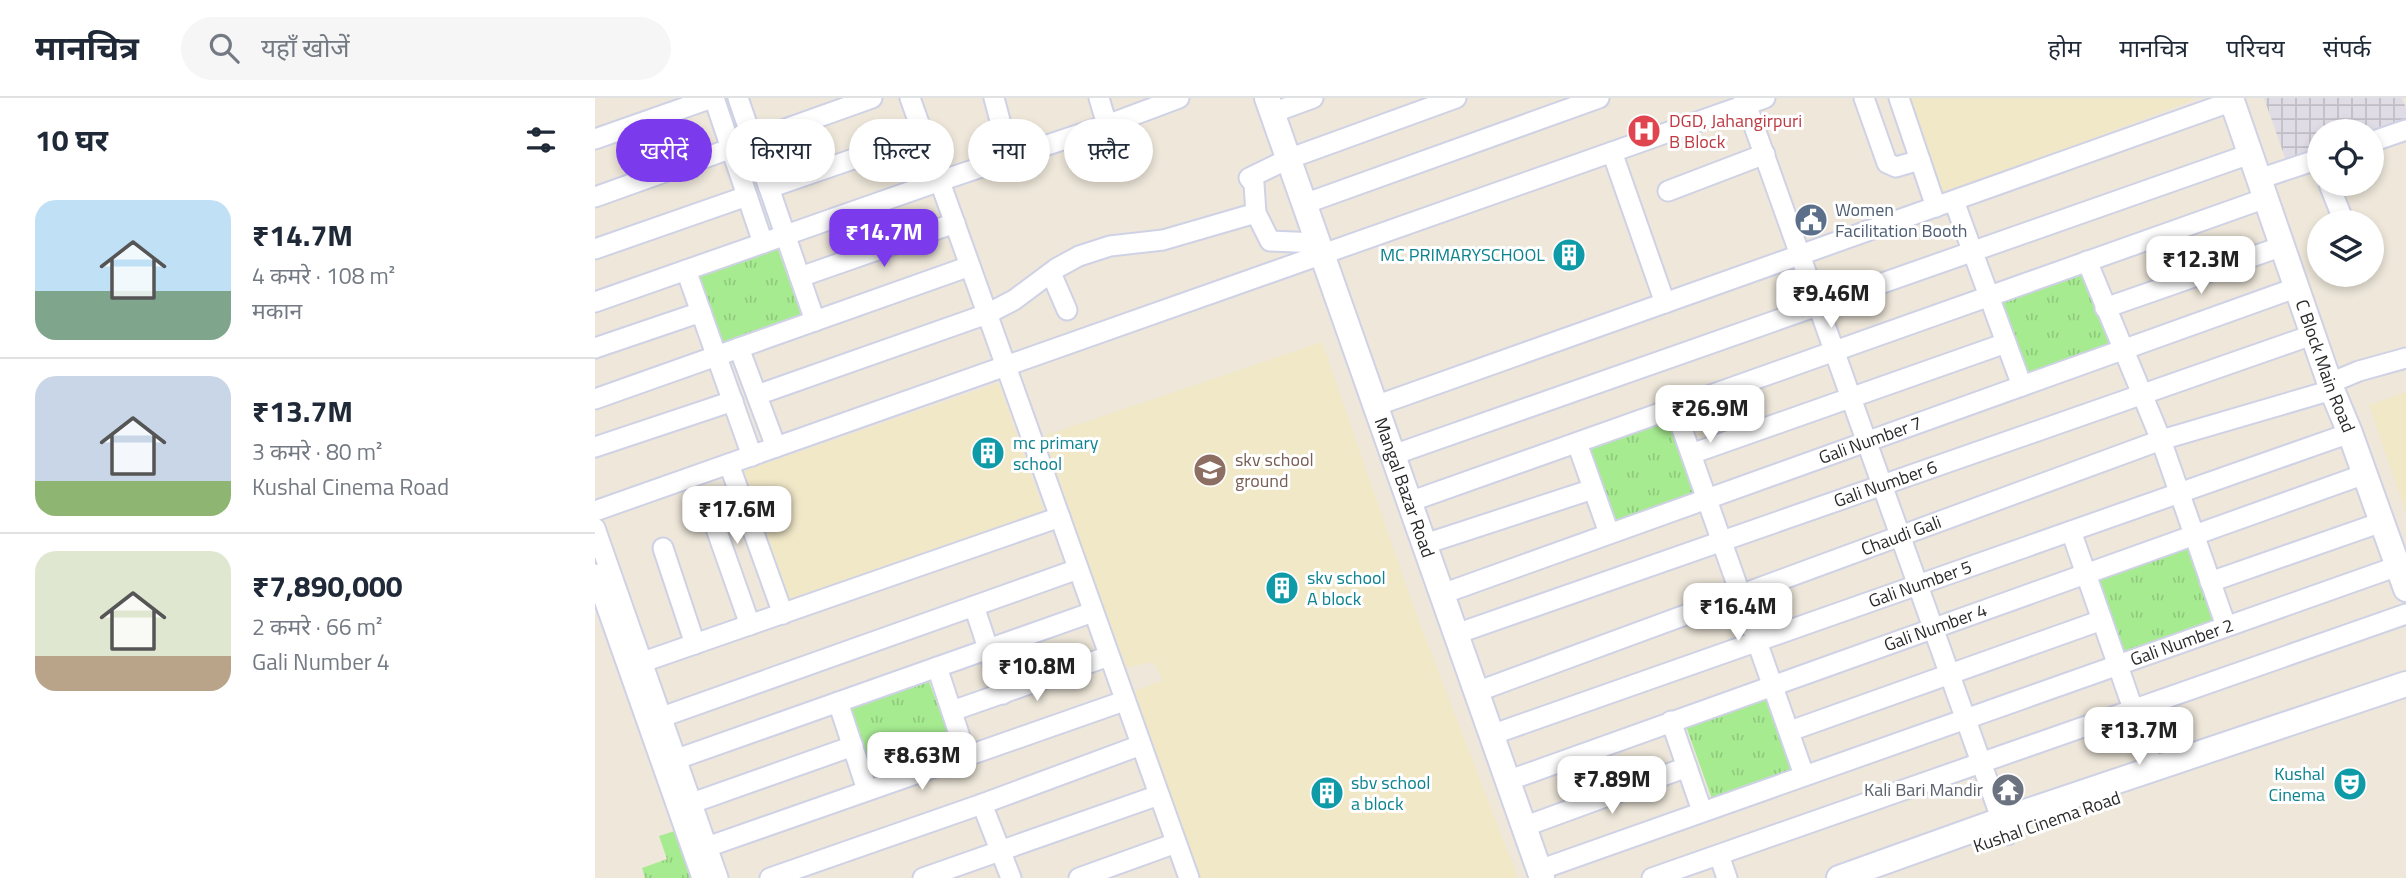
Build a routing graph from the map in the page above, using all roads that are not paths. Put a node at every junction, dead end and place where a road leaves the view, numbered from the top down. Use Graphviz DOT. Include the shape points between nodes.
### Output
graph roads {
  1 [pos="713,98"];
  2 [pos="738,98"];
  3 [pos="872,98"];
  4 [pos="910,98"];
  5 [pos="994,98"];
  6 [pos="1099,98"];
  7 [pos="1179,98"];
  8 [pos="1313,98"];
  9 [pos="1454,98"];
  10 [pos="1599,98"];
  11 [pos="1864,98"];
  12 [pos="1899,98"];
  13 [pos="2232,99"];
  14 [pos="1751,100"];
  15 [pos="1269,105"];
  16 [pos="745,119"];
  17 [pos="814,119"];
  18 [pos="917,119"];
  19 [pos="1000,119"];
  20 [pos="1105,119"];
  21 [pos="1123,119"];
  22 [pos="2406,131"];
  23 [pos="726,134"];
  24 [pos="2384,138"];
  25 [pos="595,139"];
  26 [pos="726,150"];
  27 [pos="1612,152"];
  28 [pos="1765,154"];
  29 [pos="2250,154"];
  30 [pos="1288,159"];
  31 [pos="849,160"];
  32 [pos="1920,160"];
  33 [pos="2307,165"];
  34 [pos="742,182"];
  35 [pos="767,182"];
  36 [pos="937,182"];
  37 [pos="940,182"];
  38 [pos="769,188"];
  39 [pos="2262,188"];
  40 [pos="1668,191"];
  41 [pos="747,196"];
  42 [pos="595,197"];
  43 [pos="1304,204"];
  44 [pos="1945,204"];
  45 [pos="1256,213"];
  46 [pos="955,223"];
  47 [pos="785,235"];
  48 [pos="763,243"];
  49 [pos="2283,246"];
  50 [pos="595,249"];
  51 [pos="1320,249"];
  52 [pos="1973,252"];
  53 [pos="1800,255"];
  54 [pos="2087,261"];
  55 [pos="970,266"];
  56 [pos="685,270"];
  57 [pos="1051,273"];
  58 [pos="800,277"];
  59 [pos="2298,287"];
  60 [pos="1989,296"];
  61 [pos="595,302"];
  62 [pos="1665,303"];
  63 [pos="1818,308"];
  64 [pos="2105,308"];
  65 [pos="1067,310"];
  66 [pos="701,312"];
  67 [pos="987,314"];
  68 [pos="815,321"];
  69 [pos="2315,334"];
  70 [pos="2006,343"];
  71 [pos="595,348"];
  72 [pos="739,348"];
  73 [pos="1834,350"];
  74 [pos="2125,350"];
  75 [pos="717,356"];
  76 [pos="2406,358"];
  77 [pos="1006,366"];
  78 [pos="2022,386"];
  79 [pos="2331,386"];
  80 [pos="2142,394"];
  81 [pos="757,395"];
  82 [pos="1851,398"];
  83 [pos="595,399"];
  84 [pos="733,401"];
  85 [pos="1375,406"];
  86 [pos="1674,407"];
  87 [pos="2350,433"];
  88 [pos="2161,440"];
  89 [pos="1866,441"];
  90 [pos="1577,443"];
  91 [pos="595,447"];
  92 [pos="776,447"];
  93 [pos="1691,454"];
  94 [pos="1394,455"];
  95 [pos="752,456"];
  96 [pos="729,464"];
  97 [pos="2365,474"];
  98 [pos="1882,485"];
  99 [pos="1593,489"];
  100 [pos="2179,493"];
  101 [pos="1707,498"];
  102 [pos="1409,502"];
  103 [pos="595,511"];
  104 [pos="1060,517"];
  105 [pos="713,520"];
  106 [pos="2382,522"];
  107 [pos="595,528"];
  108 [pos="2071,531"];
  109 [pos="1609,533"];
  110 [pos="1898,536"];
  111 [pos="2193,536"];
  112 [pos="1723,540"];
  113 [pos="1425,544"];
  114 [pos="663,548"];
  115 [pos="2398,566"];
  116 [pos="1078,569"];
  117 [pos="2086,573"];
  118 [pos="595,574"];
  119 [pos="2210,582"];
  120 [pos="1917,584"];
  121 [pos="2406,589"];
  122 [pos="1741,593"];
  123 [pos="1442,594"];
  124 [pos="612,598"];
  125 [pos="974,606"];
  126 [pos="1093,611"];
  127 [pos="783,614"];
  128 [pos="2406,614"];
  129 [pos="2102,620"];
  130 [pos="750,625"];
  131 [pos="2226,626"];
  132 [pos="1933,628"];
  133 [pos="1456,634"];
  134 [pos="1758,640"];
  135 [pos="695,644"];
  136 [pos="989,649"];
  137 [pos="1109,656"];
  138 [pos="643,662"];
  139 [pos="2118,664"];
  140 [pos="937,667"];
  141 [pos="1950,674"];
  142 [pos="1774,684"];
  143 [pos="2406,684"];
  144 [pos="1476,692"];
  145 [pos="1003,694"];
  146 [pos="1124,701"];
  147 [pos="2406,701"];
  148 [pos="838,702"];
  149 [pos="2133,709"];
  150 [pos="952,711"];
  151 [pos="662,717"];
  152 [pos="1965,718"];
  153 [pos="1671,721"];
  154 [pos="1790,731"];
  155 [pos="1491,735"];
  156 [pos="1141,745"];
  157 [pos="853,746"];
  158 [pos="966,755"];
  159 [pos="2212,758"];
  160 [pos="677,759"];
  161 [pos="1981,763"];
  162 [pos="1687,767"];
  163 [pos="1804,775"];
  164 [pos="2156,777"];
  165 [pos="1507,781"];
  166 [pos="867,790"];
  167 [pos="1159,795"];
  168 [pos="692,803"];
  169 [pos="982,804"];
  170 [pos="1702,811"];
  171 [pos="1523,827"];
  172 [pos="2004,828"];
  173 [pos="1176,844"];
  174 [pos="707,847"];
  175 [pos="1000,851"];
  176 [pos="1719,855"];
  177 [pos="1540,874"];
  178 [pos="702,878"];
  179 [pos="718,878"];
  180 [pos="770,878"];
  181 [pos="923,878"];
  182 [pos="1011,878"];
  183 [pos="1079,878"];
  184 [pos="1189,878"];
  185 [pos="1652,878"];
  186 [pos="1727,878"];
  187 [pos="1839,878"];
  188 [pos="1887,878"];
  1 -- 23 [label="street"];
  1 -- 25 [label="street"];
  2 -- 16 [label="street"];
  3 -- 17 [label="street"];
  4 -- 18 [label="street"];
  5 -- 19 [label="street"];
  6 -- 20 [label="street"];
  7 -- 21 [label="street"];
  8 -- 15 [label="street"];
  9 -- 30 [label="street"];
  10 -- 43 [label="street"];
  11 -- 32 [label="street" via="1887,163 1896,167"];
  12 -- 32 [label="street"];
  13 -- 29 [label="street, C Block Main Road"];
  13 -- 44 [label="street"];
  14 -- 27 [label="street"];
  14 -- 28 [label="street"];
  15 -- 30 [label="street, Mangal Bazar Road"];
  22 -- 24 [label="street"];
  26 -- 42 [label="street"];
  27 -- 51 [label="street"];
  27 -- 62 [label="street"];
  28 -- 40 [label="street"];
  28 -- 53 [label="street"];
  29 -- 39 [label="street, C Block Main Road"];
  29 -- 52 [label="street"];
  30 -- 43 [label="street, Mangal Bazar Road"];
  30 -- 45 [label="street" via="1249,178 1254,184"];
  31 -- 38 [label="street"];
  32 -- 44 [label="street"];
  33 -- 39 [label="street"];
  34 -- 41 [label="street"];
  35 -- 38 [label="street"];
  36 -- 47 [label="street"];
  37 -- 46 [label="street"];
  38 -- 47 [label="street"];
  39 -- 49 [label="street, C Block Main Road"];
  39 -- 54 [label="street"];
  41 -- 48 [label="street"];
  41 -- 50 [label="street"];
  43 -- 51 [label="street, Mangal Bazar Road"];
  44 -- 52 [label="street"];
  44 -- 53 [label="street"];
  45 -- 51 [label="street" via="1270,241"];
  45 -- 57 [label="street" via="1163,240 1110,246 1079,256"];
  46 -- 55 [label="street"];
  46 -- 58 [label="street"];
  47 -- 48 [label="street"];
  47 -- 58 [label="street"];
  48 -- 56 [label="street"];
  49 -- 59 [label="street, C Block Main Road"];
  49 -- 64 [label="street"];
  51 -- 77 [label="street"];
  51 -- 85 [label="street, Mangal Bazar Road"];
  52 -- 60 [label="street"];
  52 -- 63 [label="street"];
  53 -- 62 [label="street"];
  53 -- 63 [label="street"];
  54 -- 60 [label="street"];
  54 -- 64 [label="street"];
  55 -- 67 [label="street"];
  55 -- 68 [label="street"];
  56 -- 61 [label="street"];
  56 -- 66 [label="street"];
  57 -- 65 [label="street"];
  57 -- 67 [label="street"];
  58 -- 68 [label="street"];
  59 -- 69 [label="street, C Block Main Road"];
  59 -- 74 [label="street, Gali Number 7"];
  60 -- 70 [label="street"];
  60 -- 73 [label="street"];
  62 -- 85 [label="street"];
  63 -- 73 [label="street"];
  63 -- 94 [label="street"];
  64 -- 74 [label="street"];
  66 -- 71 [label="street"];
  66 -- 75 [label="street"];
  67 -- 77 [label="street"];
  67 -- 81 [label="street"];
  68 -- 72 [label="street"];
  69 -- 79 [label="street, C Block Main Road"];
  69 -- 80 [label="street, Gali Number 6"];
  70 -- 78 [label="street"];
  70 -- 82 [label="street"];
  72 -- 75 [label="street"];
  72 -- 81 [label="street"];
  73 -- 82 [label="street"];
  73 -- 86 [label="street"];
  74 -- 78 [label="street, Gali Number 7"];
  74 -- 80 [label="street"];
  75 -- 83 [label="street"];
  75 -- 84 [label="street"];
  76 -- 79 [label="street, Chaudi Gali"];
  77 -- 92 [label="street"];
  77 -- 104 [label="street"];
  78 -- 89 [label="street, Gali Number 7"];
  79 -- 87 [label="street, C Block Main Road"];
  79 -- 88 [label="street, Chaudi Gali"];
  80 -- 88 [label="street"];
  80 -- 98 [label="street, Gali Number 6"];
  81 -- 92 [label="street"];
  82 -- 89 [label="street"];
  82 -- 93 [label="street"];
  84 -- 91 [label="street"];
  84 -- 95 [label="street"];
  85 -- 94 [label="street, Mangal Bazar Road"];
  86 -- 90 [label="street"];
  86 -- 93 [label="street"];
  87 -- 97 [label="street, C Block Main Road"];
  87 -- 100 [label="street, Gali Number 5"];
  88 -- 100 [label="street"];
  88 -- 110 [label="street, Chaudi Gali"];
  89 -- 98 [label="street"];
  89 -- 101 [label="street, Gali Number 7"];
  90 -- 99 [label="street"];
  90 -- 102 [label="street"];
  92 -- 95 [label="street"];
  93 -- 101 [label="street"];
  94 -- 102 [label="street, Mangal Bazar Road"];
  95 -- 96 [label="street"];
  96 -- 103 [label="street"];
  96 -- 127 [label="street"];
  97 -- 106 [label="street, C Block Main Road"];
  97 -- 111 [label="street, Gali Number 4"];
  98 -- 110 [label="street"];
  98 -- 112 [label="street, Gali Number 6"];
  99 -- 109 [label="street"];
  99 -- 113 [label="street"];
  100 -- 108 [label="street, Gali Number 5"];
  100 -- 111 [label="street"];
  101 -- 109 [label="street, Gali Number 7"];
  101 -- 112 [label="street"];
  102 -- 113 [label="street, Mangal Bazar Road"];
  104 -- 116 [label="street"];
  104 -- 127 [label="street"];
  105 -- 130 [label="street"];
  106 -- 115 [label="street, C Block Main Road"];
  106 -- 119 [label="street"];
  107 -- 124 [label="street"];
  108 -- 117 [label="street"];
  108 -- 120 [label="street, Gali Number 5"];
  109 -- 123 [label="street, Gali Number 7"];
  110 -- 120 [label="street"];
  110 -- 122 [label="street, Chaudi Gali"];
  111 -- 117 [label="street, Gali Number 4"];
  111 -- 119 [label="street"];
  112 -- 122 [label="street"];
  112 -- 133 [label="street, Gali Number 6"];
  113 -- 123 [label="street, Mangal Bazar Road"];
  114 -- 135 [label="street"];
  115 -- 121 [label="street, C Block Main Road"];
  115 -- 131 [label="street, Gali Number 2"];
  116 -- 125 [label="street"];
  116 -- 126 [label="street"];
  117 -- 129 [label="street"];
  117 -- 132 [label="street, Gali Number 4"];
  118 -- 124 [label="street"];
  119 -- 131 [label="street"];
  120 -- 132 [label="street"];
  120 -- 134 [label="street, Gali Number 5"];
  122 -- 134 [label="street"];
  122 -- 144 [label="street, Chaudi Gali"];
  123 -- 133 [label="street, Mangal Bazar Road"];
  124 -- 138 [label="street"];
  124 -- 178 [label="street"];
  125 -- 136 [label="street"];
  125 -- 151 [label="street"];
  126 -- 136 [label="street"];
  126 -- 137 [label="street"];
  127 -- 130 [label="street"];
  128 -- 149 [label="street"];
  129 -- 139 [label="street"];
  129 -- 141 [label="street"];
  130 -- 135 [label="street"];
  131 -- 139 [label="street, Gali Number 2"];
  132 -- 141 [label="street"];
  132 -- 142 [label="street, Gali Number 4"];
  133 -- 144 [label="street, Mangal Bazar Road"];
  134 -- 142 [label="street"];
  134 -- 155 [label="street, Gali Number 5"];
  135 -- 138 [label="street"];
  136 -- 140 [label="street"];
  136 -- 145 [label="street"];
  137 -- 145 [label="street"];
  137 -- 146 [label="street"];
  138 -- 151 [label="street"];
  139 -- 149 [label="street"];
  139 -- 152 [label="street, Gali Number 2"];
  140 -- 148 [label="street"];
  140 -- 150 [label="street"];
  141 -- 152 [label="street"];
  141 -- 154 [label="street"];
  142 -- 153 [label="street, Gali Number 4"];
  142 -- 154 [label="street"];
  143 -- 159 [label="street, Kushal Cinema Road"];
  144 -- 155 [label="street, Mangal Bazar Road"];
  145 -- 150 [label="street"];
  146 -- 156 [label="street"];
  146 -- 158 [label="street"];
  147 -- 159 [label="street, Kushal Cinema Road"];
  148 -- 157 [label="street"];
  148 -- 160 [label="street"];
  149 -- 161 [label="street"];
  149 -- 164 [label="street"];
  150 -- 158 [label="street"];
  151 -- 160 [label="street"];
  152 -- 161 [label="street"];
  152 -- 163 [label="street, Gali Number 2"];
  153 -- 162 [label="street"];
  153 -- 165 [label="street, Gali Number 4"];
  154 -- 163 [label="street"];
  155 -- 165 [label="street, Mangal Bazar Road"];
  156 -- 167 [label="street"];
  156 -- 169 [label="street"];
  157 -- 166 [label="street"];
  157 -- 168 [label="street"];
  158 -- 166 [label="street"];
  159 -- 164 [label="street, Kushal Cinema Road"];
  160 -- 168 [label="street"];
  161 -- 172 [label="street"];
  161 -- 176 [label="street"];
  162 -- 170 [label="street"];
  162 -- 171 [label="street"];
  163 -- 170 [label="street, Gali Number 2"];
  164 -- 172 [label="street, Kushal Cinema Road"];
  165 -- 171 [label="street, Mangal Bazar Road"];
  166 -- 174 [label="street"];
  167 -- 173 [label="street"];
  167 -- 175 [label="street"];
  168 -- 174 [label="street"];
  169 -- 175 [label="street"];
  169 -- 180 [label="street"];
  170 -- 177 [label="street, Gali Number 2"];
  171 -- 177 [label="street, Mangal Bazar Road"];
  172 -- 187 [label="street, Kushal Cinema Road"];
  172 -- 188 [label="street, Kushal Cinema Road"];
  173 -- 183 [label="street"];
  173 -- 184 [label="street"];
  174 -- 179 [label="street"];
  175 -- 181 [label="street"];
  175 -- 182 [label="street"];
  176 -- 185 [label="street"];
  176 -- 186 [label="street"];
}
